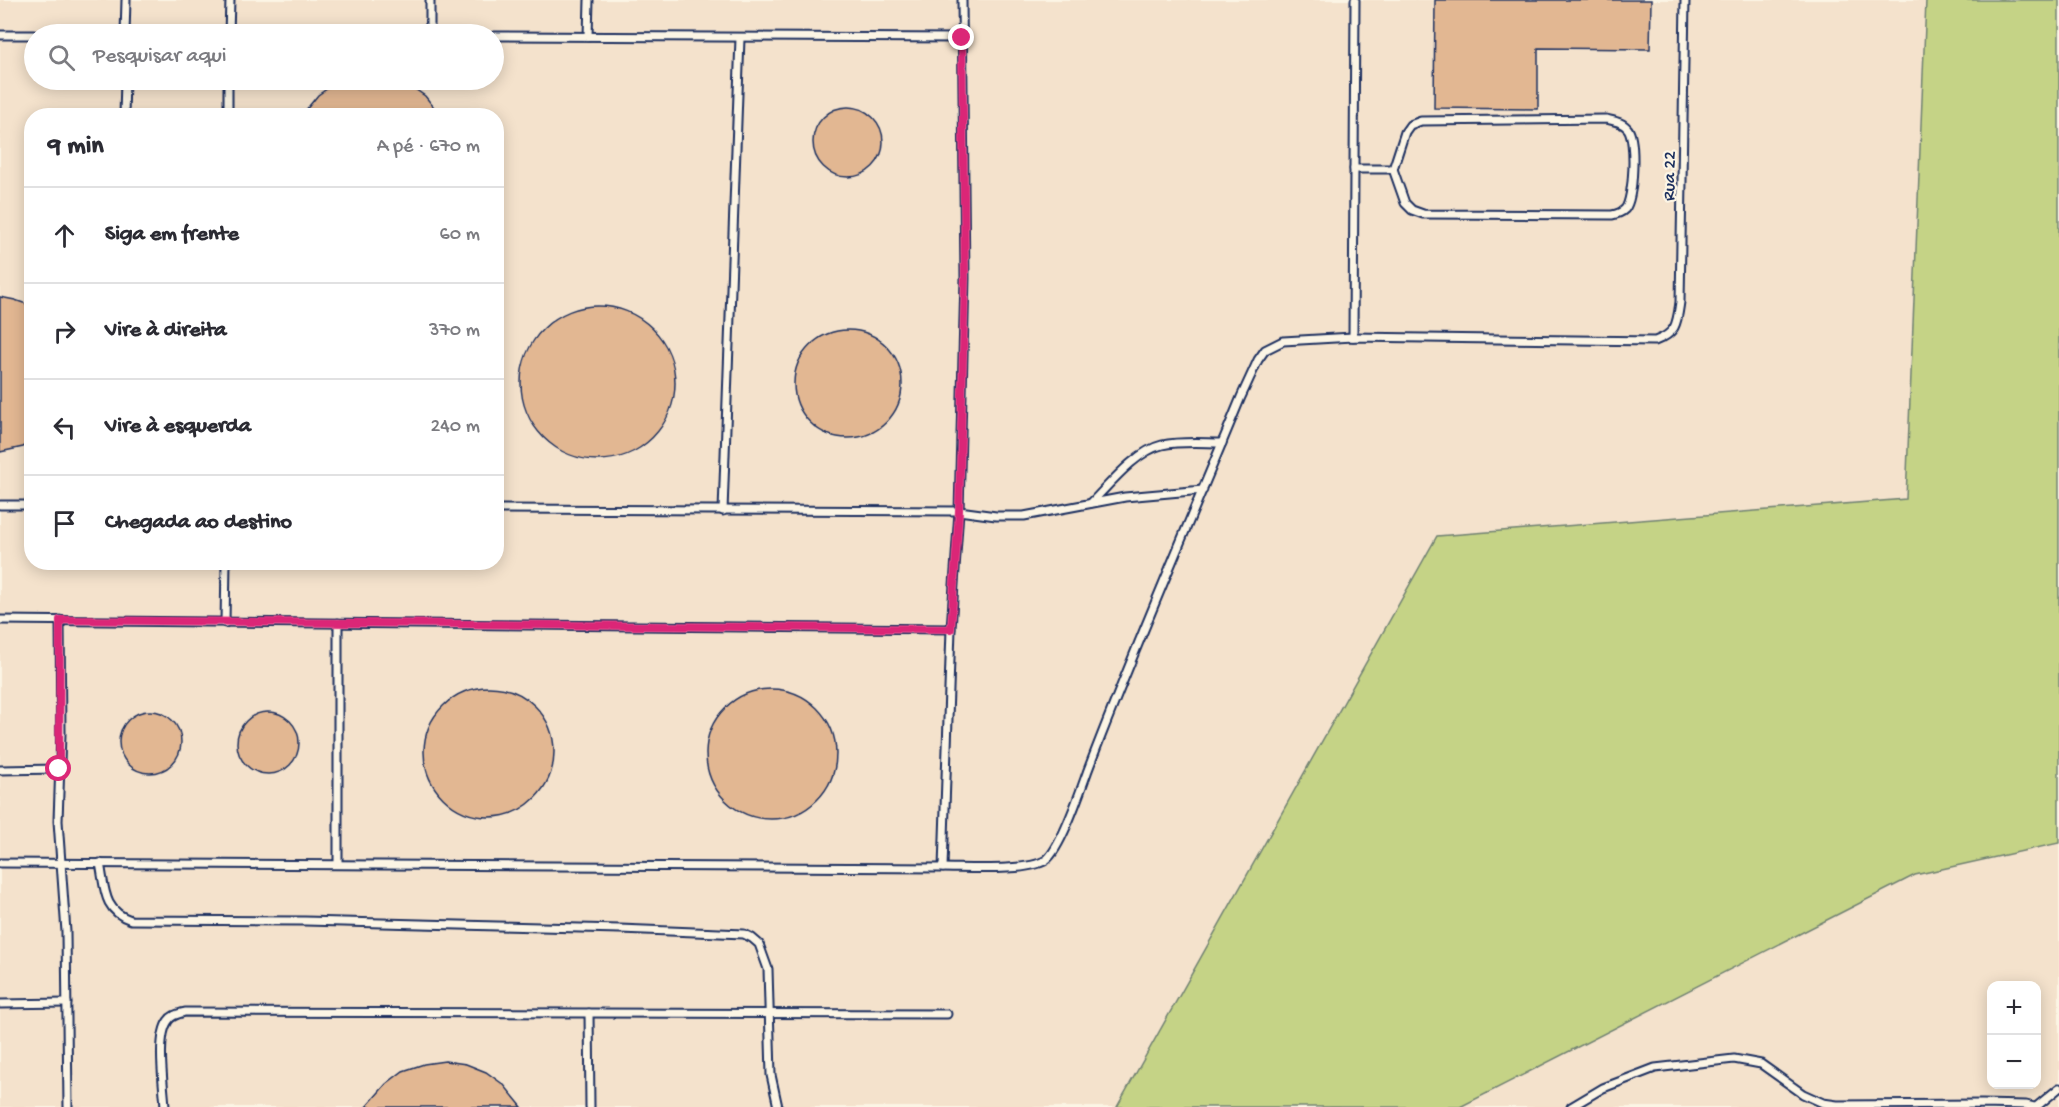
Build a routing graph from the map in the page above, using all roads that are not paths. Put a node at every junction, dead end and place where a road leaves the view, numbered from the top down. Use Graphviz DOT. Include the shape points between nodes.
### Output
graph roads {
  1 [pos="126,0"];
  2 [pos="230,0"];
  3 [pos="430,0"];
  4 [pos="589,0"];
  5 [pos="962,0"];
  6 [pos="1355,0"];
  7 [pos="1685,0"];
  8 [pos="125,24"];
  9 [pos="229,24"];
  10 [pos="430,24"];
  11 [pos="0,35"];
  12 [pos="24,35"];
  13 [pos="504,36"];
  14 [pos="588,36"];
  15 [pos="740,38"];
  16 [pos="962,38"];
  17 [pos="125,90"];
  18 [pos="228,90"];
  19 [pos="124,108"];
  20 [pos="228,108"];
  21 [pos="1354,169"];
  22 [pos="1394,169"];
  23 [pos="1353,337"];
  24 [pos="1222,443"];
  25 [pos="1203,490"];
  26 [pos="1091,503"];
  27 [pos="0,505"];
  28 [pos="24,506"];
  29 [pos="504,509"];
  30 [pos="723,511"];
  31 [pos="959,511"];
  32 [pos="226,570"];
  33 [pos="0,620"];
  34 [pos="60,620"];
  35 [pos="225,623"];
  36 [pos="338,623"];
  37 [pos="951,629"];
  38 [pos="59,769"];
  39 [pos="0,770"];
  40 [pos="0,863"];
  41 [pos="100,864"];
  42 [pos="338,864"];
  43 [pos="62,865"];
  44 [pos="943,868"];
  45 [pos="67,1003"];
  46 [pos="0,1004"];
  47 [pos="590,1013"];
  48 [pos="768,1014"];
  49 [pos="947,1014"];
  50 [pos="2059,1088"];
  51 [pos="68,1107"];
  52 [pos="165,1107"];
  53 [pos="590,1107"];
  54 [pos="778,1107"];
  55 [pos="1571,1107"];
  56 [pos="2035,1107"];
  1 -- 8 [label="lane"];
  2 -- 9 [label="lane"];
  3 -- 10 [label="lane"];
  4 -- 14 [label="lane"];
  5 -- 16 [label="lane"];
  6 -- 21 [label="lane"];
  7 -- 23 [label="lane, Rua 22" via="1680,302 1673,330 1655,341"];
  11 -- 12 [label="lane"];
  13 -- 14 [label="lane"];
  14 -- 15 [label="lane"];
  15 -- 16 [label="lane"];
  15 -- 30 [label="lane"];
  16 -- 31 [label="lane" via="965,278"];
  17 -- 19 [label="lane"];
  18 -- 20 [label="lane"];
  21 -- 22 [label="lane"];
  21 -- 23 [label="lane"];
  22 -- 22 [label="lane" via="1407,128 1428,120 1606,119 1625,125 1633,141 1628,204 1612,215 1423,214 1406,203"];
  23 -- 24 [label="lane" via="1283,341 1265,351"];
  24 -- 25 [label="lane"];
  24 -- 26 [label="lane" via="1156,447 1127,467"];
  25 -- 26 [label="lane"];
  25 -- 44 [label="lane" via="1053,853 1044,861 1026,866"];
  26 -- 31 [label="lane" via="1024,516"];
  27 -- 28 [label="lane"];
  29 -- 30 [label="lane"];
  30 -- 31 [label="lane"];
  31 -- 37 [label="lane"];
  32 -- 35 [label="lane"];
  33 -- 34 [label="lane"];
  34 -- 35 [label="lane"];
  34 -- 38 [label="lane"];
  35 -- 36 [label="lane"];
  36 -- 37 [label="lane"];
  36 -- 42 [label="lane"];
  37 -- 44 [label="lane"];
  38 -- 39 [label="lane"];
  38 -- 43 [label="lane"];
  40 -- 43 [label="lane"];
  41 -- 42 [label="lane"];
  41 -- 43 [label="lane"];
  41 -- 48 [label="lane" via="110,908 131,920 744,934 759,944 765,956"];
  42 -- 44 [label="lane"];
  43 -- 45 [label="lane"];
  45 -- 46 [label="lane"];
  45 -- 51 [label="lane"];
  47 -- 48 [label="lane"];
  47 -- 52 [label="lane" via="185,1012 170,1018 164,1030"];
  47 -- 53 [label="lane"];
  48 -- 49 [label="lane"];
  48 -- 54 [label="lane" via="771,1075"];
  50 -- 56 [label="lane"];
  55 -- 56 [label="lane" via="1603,1088 1655,1068 1734,1059 1761,1064 1803,1095 1823,1103"];
}
